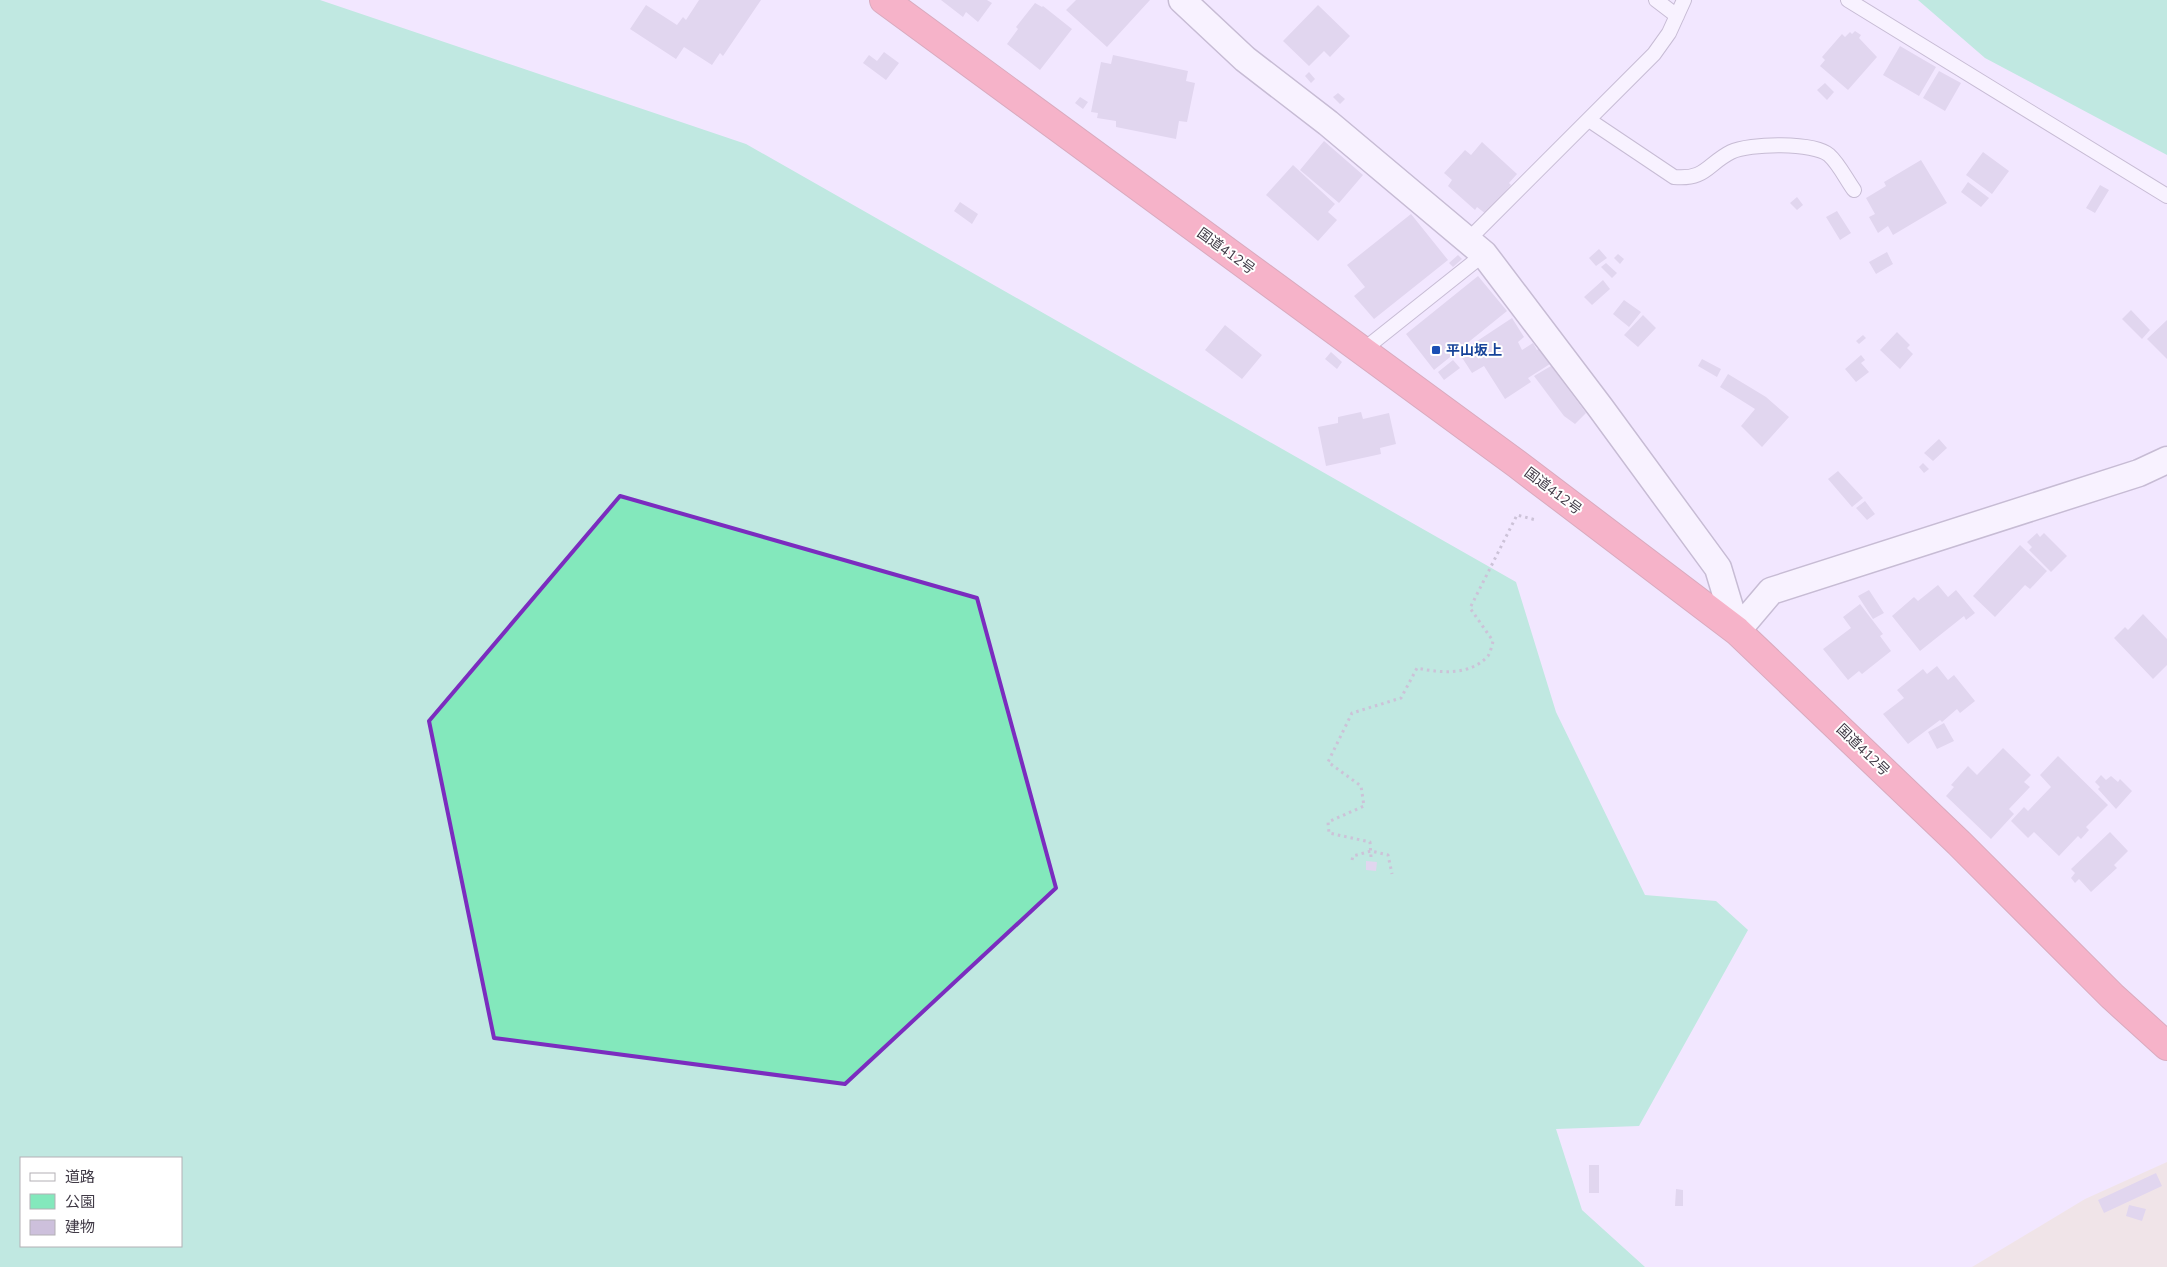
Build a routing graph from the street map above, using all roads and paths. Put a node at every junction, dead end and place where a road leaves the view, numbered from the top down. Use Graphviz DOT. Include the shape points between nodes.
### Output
graph roads {
  1 [pos="884,0"];
  2 [pos="1182,0"];
  3 [pos="1656,0"];
  4 [pos="1684,0"];
  5 [pos="1848,0"];
  6 [pos="1677,16"];
  7 [pos="1589,120"];
  8 [pos="1854,190"];
  9 [pos="2167,196"];
  10 [pos="1476,247"];
  11 [pos="1362,351"];
  12 [pos="2167,460"];
  13 [pos="1544,522"];
  14 [pos="1737,631"];
  15 [pos="1371,851"];
  16 [pos="1371,857"];
  17 [pos="1352,860"];
  18 [pos="1392,874"];
  19 [pos="2167,1046"];
  1 -- 11 [label="highway, 国道412号"];
  2 -- 10 [label="street" via="1245,58"];
  3 -- 6 [label="lane"];
  4 -- 6 [label="lane"];
  5 -- 9 [label="lane"];
  6 -- 7 [label="lane" via="1654,54"];
  7 -- 8 [label="lane" via="1674,177 1688,178 1700,174 1732,152 1756,145 1801,146 1829,154"];
  7 -- 10 [label="lane"];
  10 -- 11 [label="lane"];
  10 -- 14 [label="street" via="1600,407 1718,568"];
  11 -- 14 [label="highway, 国道412号"];
  12 -- 14 [label="street" via="2138,473 1771,591"];
  13 -- 15 [label="path" via="1518,515 1470,608 1493,641 1488,656 1466,670 1435,672 1417,668 1400,698 1352,713 1328,762 1361,786 1364,806 1328,822 1329,833 1370,842"];
  14 -- 19 [label="highway, 国道412号"];
  15 -- 16 [label="path"];
  15 -- 17 [label="path" via="1353,856"];
  15 -- 18 [label="path" via="1388,855"];
}
